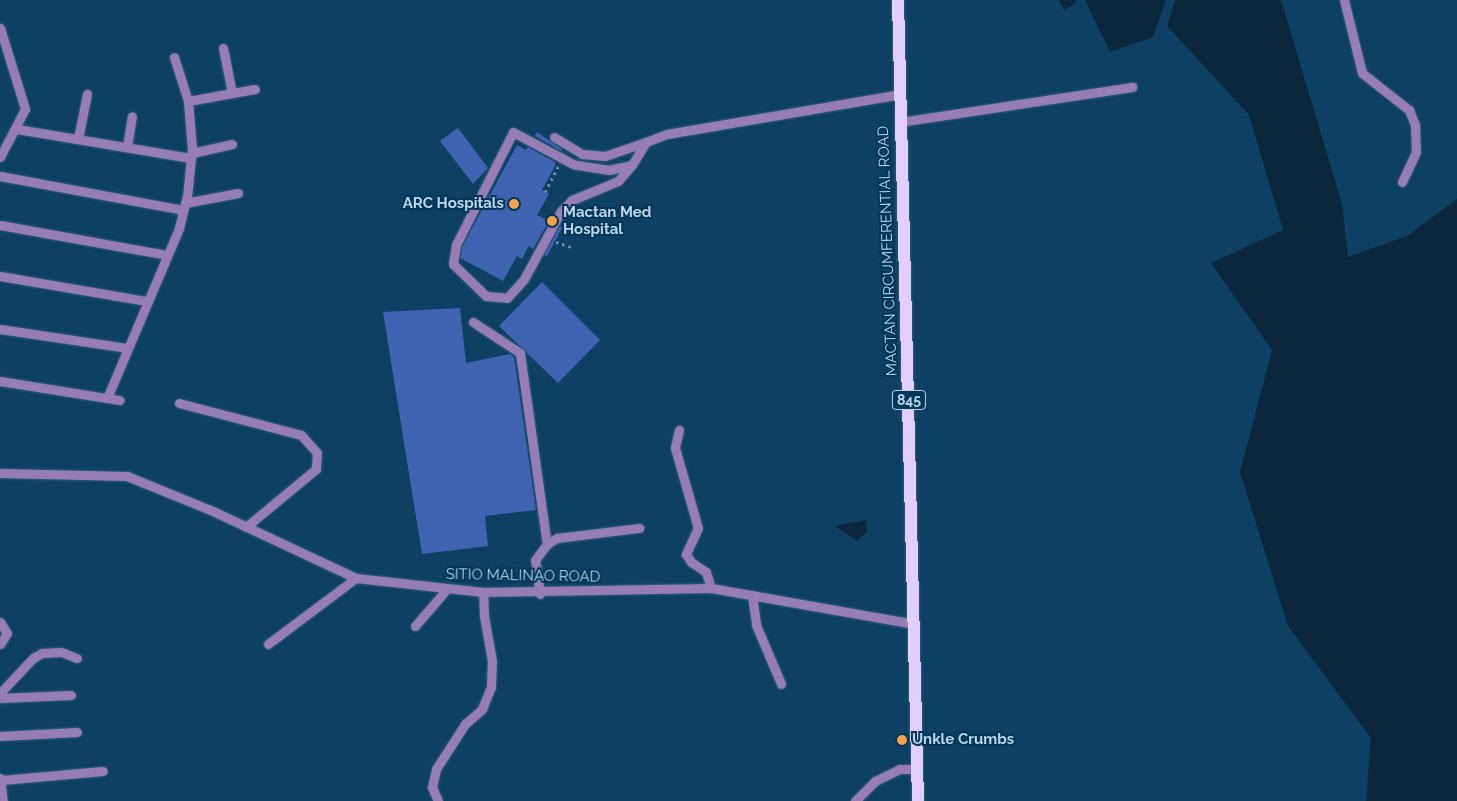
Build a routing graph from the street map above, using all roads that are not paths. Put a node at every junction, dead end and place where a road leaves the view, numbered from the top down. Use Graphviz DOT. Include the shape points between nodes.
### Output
graph roads {
  1 [pos="898,0"];
  2 [pos="1344,0"];
  3 [pos="0,28"];
  4 [pos="223,48"];
  5 [pos="174,57"];
  6 [pos="1132,87"];
  7 [pos="255,89"];
  8 [pos="232,93"];
  9 [pos="87,94"];
  10 [pos="900,94"];
  11 [pos="188,100"];
  12 [pos="132,116"];
  13 [pos="900,122"];
  14 [pos="17,129"];
  15 [pos="554,137"];
  16 [pos="78,139"];
  17 [pos="646,142"];
  18 [pos="232,144"];
  19 [pos="127,148"];
  20 [pos="192,155"];
  21 [pos="0,157"];
  22 [pos="632,165"];
  23 [pos="0,176"];
  24 [pos="1402,182"];
  25 [pos="238,193"];
  26 [pos="184,207"];
  27 [pos="0,225"];
  28 [pos="166,255"];
  29 [pos="0,276"];
  30 [pos="147,301"];
  31 [pos="473,322"];
  32 [pos="0,329"];
  33 [pos="127,348"];
  34 [pos="0,381"];
  35 [pos="107,398"];
  36 [pos="119,400"];
  37 [pos="179,403"];
  38 [pos="678,430"];
  39 [pos="0,473"];
  40 [pos="246,527"];
  41 [pos="639,528"];
  42 [pos="547,544"];
  43 [pos="356,578"];
  44 [pos="711,588"];
  45 [pos="446,590"];
  46 [pos="483,592"];
  47 [pos="540,594"];
  48 [pos="752,595"];
  49 [pos="0,622"];
  50 [pos="915,624"];
  51 [pos="415,626"];
  52 [pos="0,644"];
  53 [pos="268,644"];
  54 [pos="77,658"];
  55 [pos="781,684"];
  56 [pos="0,693"];
  57 [pos="71,695"];
  58 [pos="0,698"];
  59 [pos="77,732"];
  60 [pos="0,736"];
  61 [pos="918,769"];
  62 [pos="103,771"];
  63 [pos="1,779"];
  64 [pos="3,801"];
  65 [pos="438,801"];
  66 [pos="855,801"];
  67 [pos="918,801"];
  1 -- 10 [label="main road, MACTAN CIRCUMFERENTIAL ROAD / 845"];
  2 -- 24 [label="street" via="1362,73 1409,110 1415,125 1416,152"];
  3 -- 14 [label="street" via="25,109"];
  4 -- 8 [label="street"];
  5 -- 11 [label="street"];
  6 -- 13 [label="street"];
  7 -- 8 [label="street"];
  8 -- 11 [label="street"];
  9 -- 16 [label="street"];
  10 -- 13 [label="main road, MACTAN CIRCUMFERENTIAL ROAD / 845"];
  10 -- 17 [label="street" via="666,134"];
  11 -- 20 [label="street"];
  12 -- 19 [label="street"];
  13 -- 50 [label="main road, MACTAN CIRCUMFERENTIAL ROAD / 845"];
  14 -- 16 [label="street"];
  14 -- 21 [label="street"];
  15 -- 17 [label="street" via="582,154 605,156"];
  16 -- 19 [label="street"];
  17 -- 22 [label="street"];
  18 -- 20 [label="street"];
  19 -- 20 [label="street"];
  20 -- 26 [label="street"];
  22 -- 22 [label="street" via="618,181 572,200 561,211 524,278 507,298 486,296 453,264 456,245 513,132 573,164 609,170"];
  23 -- 26 [label="street"];
  25 -- 26 [label="street"];
  26 -- 28 [label="street" via="179,228"];
  27 -- 28 [label="street"];
  28 -- 30 [label="street"];
  29 -- 30 [label="street"];
  30 -- 33 [label="street"];
  31 -- 42 [label="street" via="520,352"];
  32 -- 33 [label="street"];
  33 -- 35 [label="street"];
  34 -- 35 [label="street"];
  35 -- 36 [label="street"];
  37 -- 40 [label="street" via="301,435 316,453 316,469"];
  38 -- 44 [label="street" via="675,448 698,528 686,554 691,562 706,572"];
  39 -- 40 [label="street, SITIO MALINAO ROAD" via="127,476"];
  40 -- 43 [label="street, SITIO MALINAO ROAD"];
  41 -- 42 [label="street" via="557,538"];
  42 -- 47 [label="street" via="535,560"];
  43 -- 45 [label="street, SITIO MALINAO ROAD"];
  43 -- 53 [label="street"];
  44 -- 47 [label="street, SITIO MALINAO ROAD"];
  44 -- 48 [label="street, SITIO MALINAO ROAD"];
  45 -- 46 [label="street, SITIO MALINAO ROAD"];
  45 -- 51 [label="street"];
  46 -- 47 [label="street, SITIO MALINAO ROAD"];
  46 -- 65 [label="street" via="492,661 491,687 482,709 465,724 436,769 432,787"];
  48 -- 50 [label="street, SITIO MALINAO ROAD"];
  48 -- 55 [label="street" via="756,625"];
  49 -- 52 [label="street" via="7,633"];
  50 -- 61 [label="main road, MACTAN CIRCUMFERENTIAL ROAD / 845"];
  54 -- 56 [label="street" via="61,652 42,654 34,658"];
  57 -- 58 [label="street"];
  59 -- 60 [label="street"];
  61 -- 66 [label="street" via="900,769 875,781"];
  61 -- 67 [label="main road, MACTAN CIRCUMFERENTIAL ROAD / 845"];
  62 -- 63 [label="street"];
  63 -- 64 [label="street"];
}
